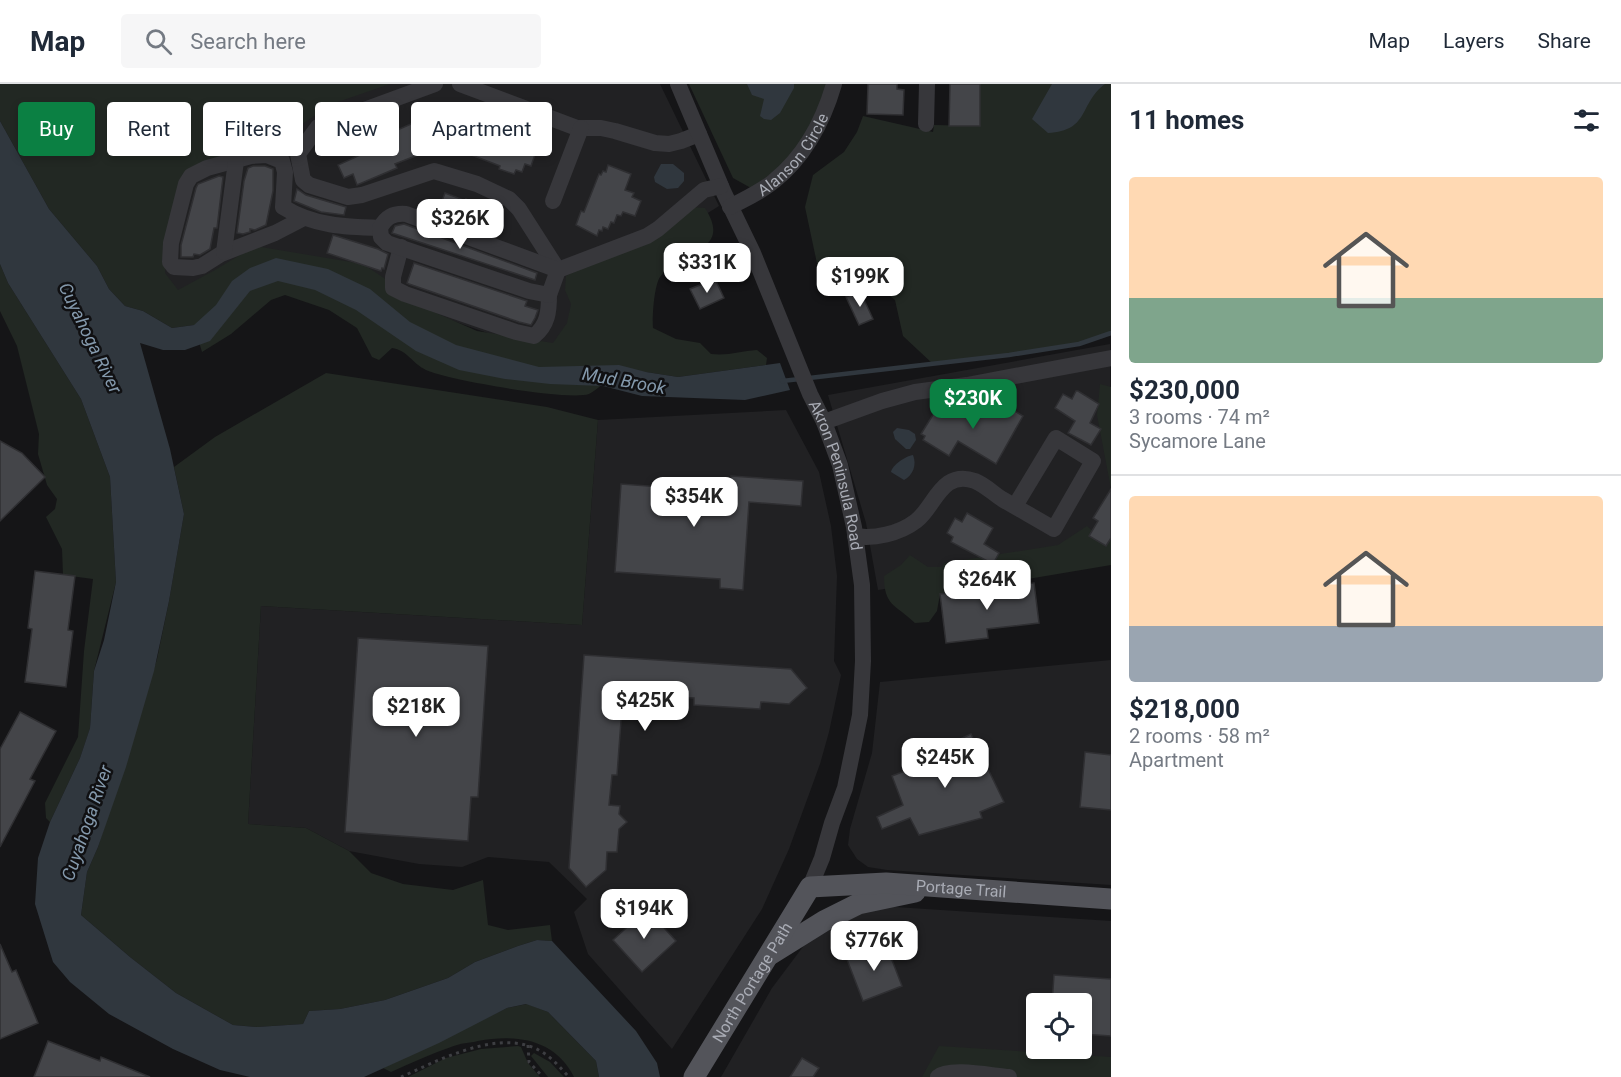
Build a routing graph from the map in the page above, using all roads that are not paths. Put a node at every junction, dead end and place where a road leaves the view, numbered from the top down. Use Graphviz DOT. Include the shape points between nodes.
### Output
graph roads {
  1 [pos="435,84"];
  2 [pos="460,84"];
  3 [pos="678,84"];
  4 [pos="834,84"];
  5 [pos="927,84"];
  6 [pos="926,124"];
  7 [pos="581,128"];
  8 [pos="699,134"];
  9 [pos="236,161"];
  10 [pos="721,186"];
  11 [pos="553,201"];
  12 [pos="730,207"];
  13 [pos="304,218"];
  14 [pos="380,228"];
  15 [pos="401,247"];
  16 [pos="224,252"];
  17 [pos="558,270"];
  18 [pos="549,295"];
  19 [pos="1111,358"];
  20 [pos="824,422"];
  21 [pos="1015,506"];
  22 [pos="855,536"];
  23 [pos="810,887"];
  24 [pos="939,887"];
  25 [pos="1111,899"];
  26 [pos="766,957"];
  27 [pos="939,1075"];
  28 [pos="969,1075"];
  29 [pos="694,1077"];
  30 [pos="1009,1077"];
  1 -- 17 [label="street" via="318,127 298,154 303,180 348,197 434,171 477,184 509,199 519,209"];
  2 -- 7 [label="street"];
  3 -- 8 [label="street, Akron Peninsula Road"];
  4 -- 12 [label="street, Alanson Circle" via="815,132 795,161 773,182"];
  5 -- 6 [label="street"];
  7 -- 8 [label="street" via="601,128 669,144"];
  7 -- 11 [label="street"];
  8 -- 10 [label="street, Akron Peninsula Road"];
  9 -- 13 [label="street" via="267,155 282,161 283,207"];
  9 -- 16 [label="street"];
  9 -- 16 [label="street" via="191,176 171,243 170,262 174,267 193,268"];
  10 -- 12 [label="street, Akron Peninsula Road"];
  10 -- 17 [label="street" via="704,190 647,236"];
  12 -- 20 [label="street, Akron Peninsula Road"];
  13 -- 14 [label="street" via="337,226"];
  13 -- 16 [label="street"];
  14 -- 15 [label="street" via="387,243"];
  14 -- 17 [label="street" via="385,219 396,213 406,214"];
  15 -- 18 [label="street"];
  15 -- 18 [label="street" via="393,288 516,332 534,336 542,330"];
  17 -- 18 [label="street"];
  19 -- 20 [label="street" via="915,392"];
  20 -- 22 [label="street, Akron Peninsula Road" via="840,465"];
  21 -- 21 [label="street" via="1054,529 1093,461 1056,438"];
  21 -- 22 [label="street" via="976,482 963,479 949,482 917,521 871,538"];
  22 -- 23 [label="street, Akron Peninsula Road" via="862,585 860,715 845,788"];
  23 -- 24 [label="main road, Portage Trail" via="886,883"];
  23 -- 26 [label="main road, North Portage Path"];
  24 -- 25 [label="main road, Portage Trail"];
  24 -- 26 [label="main road" via="858,904"];
  26 -- 29 [label="main road, North Portage Path"];
  27 -- 28 [label="street" via="954,1071"];
  28 -- 30 [label="street"];
}
